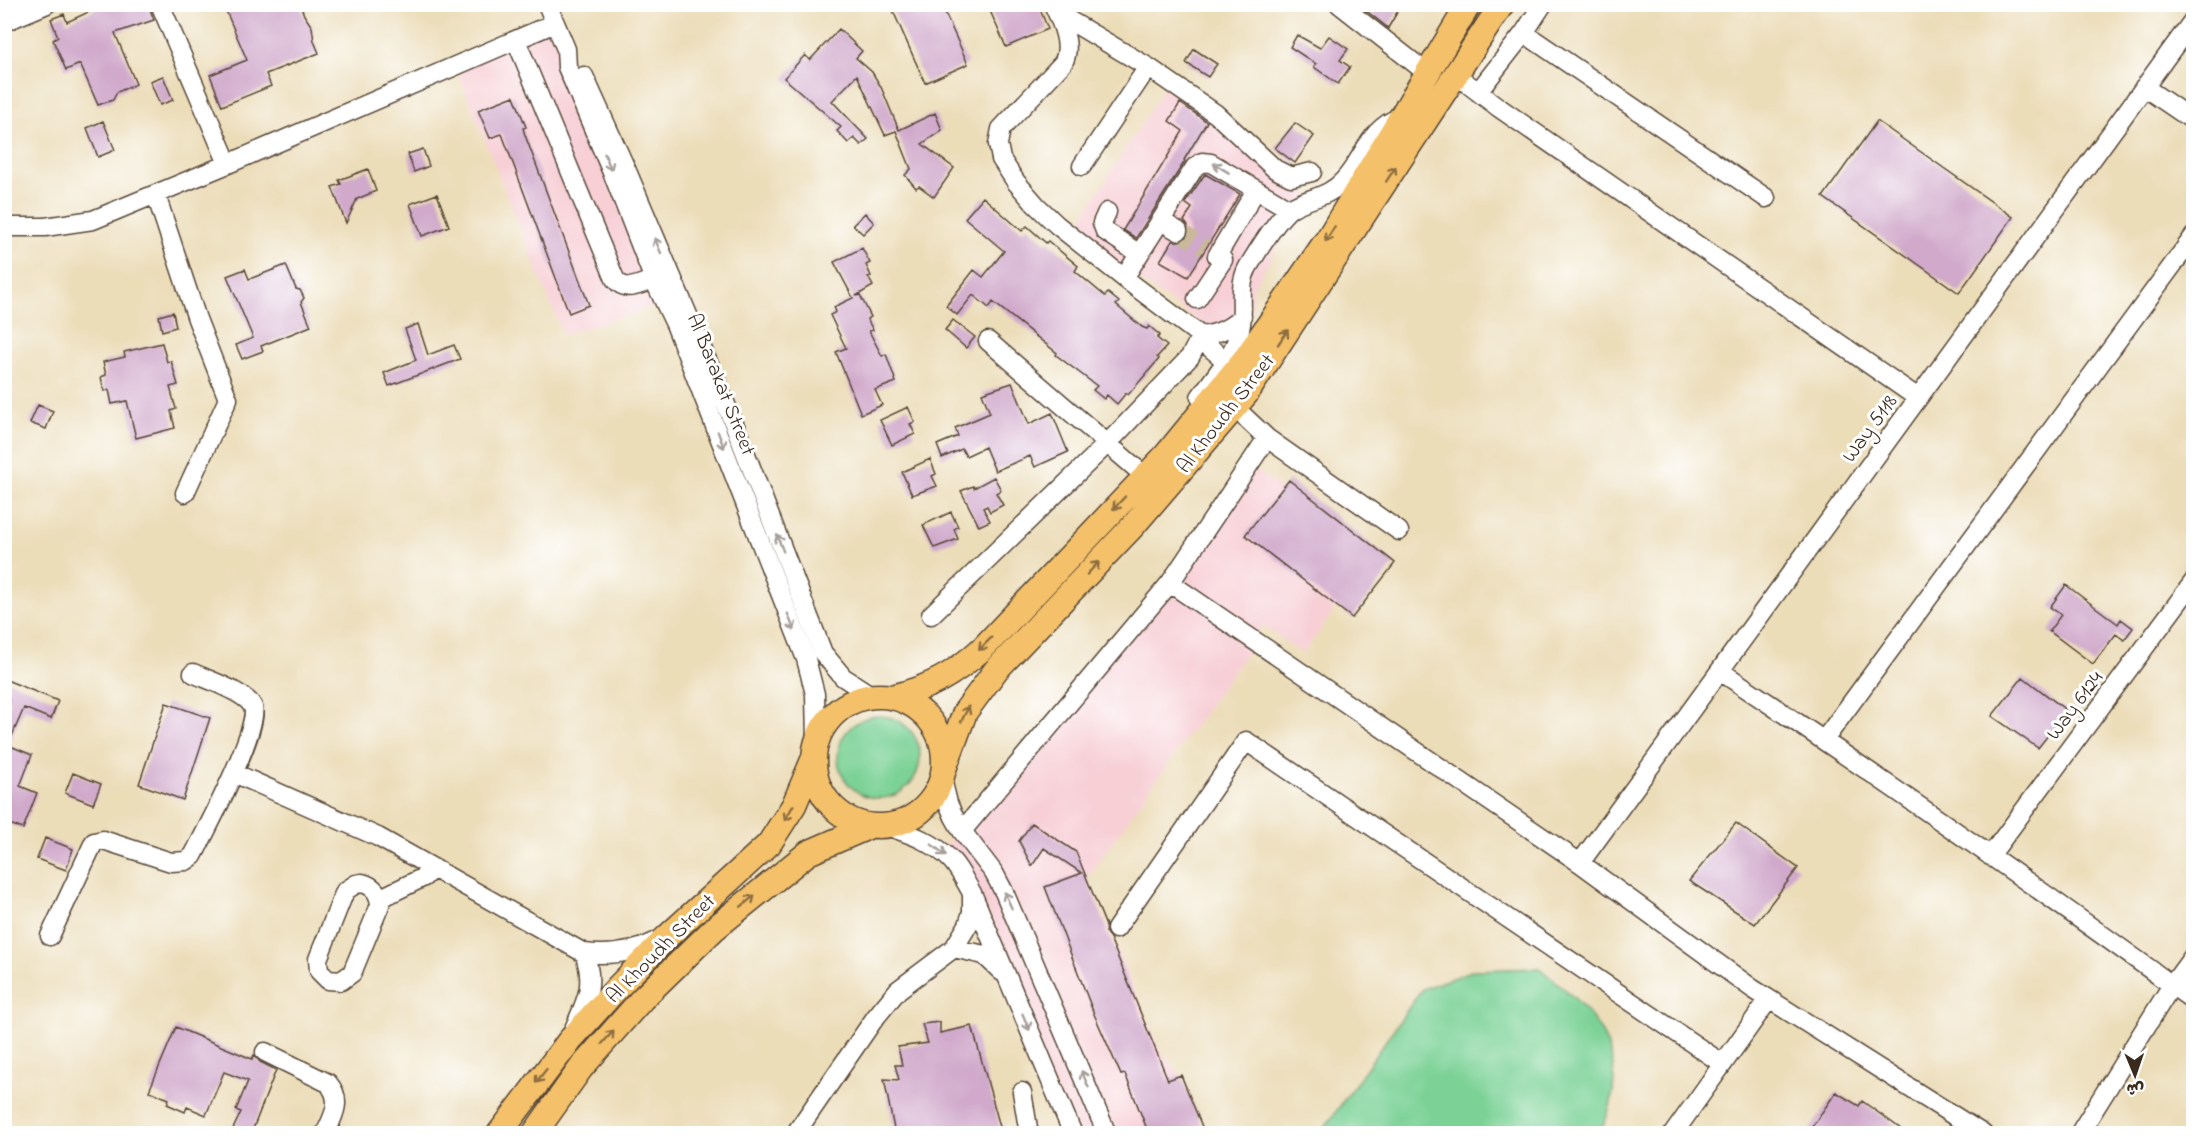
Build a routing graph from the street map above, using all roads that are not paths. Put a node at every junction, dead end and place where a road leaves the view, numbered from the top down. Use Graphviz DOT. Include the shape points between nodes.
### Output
graph roads {
  1 [pos="47,4"];
  2 [pos="160,4"];
  3 [pos="547,4"];
  4 [pos="1340,4"];
  5 [pos="1469,4"];
  6 [pos="1502,4"];
  7 [pos="1543,4"];
  8 [pos="1055,9"];
  9 [pos="2193,19"];
  10 [pos="4,22"];
  11 [pos="555,23"];
  12 [pos="1524,33"];
  13 [pos="516,40"];
  14 [pos="566,49"];
  15 [pos="1148,67"];
  16 [pos="1427,73"];
  17 [pos="1456,75"];
  18 [pos="2144,87"];
  19 [pos="1478,92"];
  20 [pos="1401,117"];
  21 [pos="2193,122"];
  22 [pos="228,164"];
  23 [pos="1082,166"];
  24 [pos="1312,172"];
  25 [pos="1256,190"];
  26 [pos="156,195"];
  27 [pos="1766,198"];
  28 [pos="1289,209"];
  29 [pos="1107,212"];
  30 [pos="1161,221"];
  31 [pos="4,227"];
  32 [pos="1178,231"];
  33 [pos="2193,236"];
  34 [pos="1139,254"];
  35 [pos="1215,254"];
  36 [pos="1244,274"];
  37 [pos="1124,278"];
  38 [pos="654,280"];
  39 [pos="1197,299"];
  40 [pos="1242,316"];
  41 [pos="1201,336"];
  42 [pos="988,341"];
  43 [pos="1226,361"];
  44 [pos="1918,398"];
  45 [pos="1234,408"];
  46 [pos="735,426"];
  47 [pos="1267,438"];
  48 [pos="1108,443"];
  49 [pos="1173,447"];
  50 [pos="1145,476"];
  51 [pos="185,493"];
  52 [pos="1399,531"];
  53 [pos="2193,581"];
  54 [pos="1170,583"];
  55 [pos="931,615"];
  56 [pos="1720,671"];
  57 [pos="193,673"];
  58 [pos="882,696"];
  59 [pos="1824,740"];
  60 [pos="815,750"];
  61 [pos="234,773"];
  62 [pos="943,774"];
  63 [pos="878,826"];
  64 [pos="962,831"];
  65 [pos="1990,856"];
  66 [pos="1580,863"];
  67 [pos="433,868"];
  68 [pos="972,893"];
  69 [pos="379,899"];
  70 [pos="1116,929"];
  71 [pos="50,936"];
  72 [pos="668,936"];
  73 [pos="954,948"];
  74 [pos="584,953"];
  75 [pos="2193,955"];
  76 [pos="1006,975"];
  77 [pos="2172,985"];
  78 [pos="1769,999"];
  79 [pos="2193,1001"];
  80 [pos="570,1040"];
  81 [pos="265,1052"];
  82 [pos="1723,1064"];
  83 [pos="1022,1092"];
  84 [pos="325,1134"];
  85 [pos="499,1134"];
  86 [pos="534,1134"];
  87 [pos="795,1134"];
  88 [pos="1029,1134"];
  89 [pos="1073,1134"];
  90 [pos="1107,1134"];
  91 [pos="1673,1134"];
  92 [pos="1983,1134"];
  93 [pos="2079,1134"];
  1 -- 10 [label="street"];
  2 -- 22 [label="street"];
  3 -- 11 [label="street, Al Barakat Street"];
  4 -- 16 [label="street"];
  5 -- 16 [label="main road, Al Khoudh Street"];
  6 -- 17 [label="main road, Al Khoudh Street"];
  7 -- 12 [label="street"];
  8 -- 15 [label="street"];
  8 -- 37 [label="street" via="1068,46 1066,57 1001,129 1001,159 1036,206"];
  9 -- 18 [label="street, Way 5118"];
  11 -- 13 [label="street"];
  11 -- 14 [label="street, Al Barakat Street"];
  12 -- 19 [label="street"];
  12 -- 27 [label="street"];
  13 -- 22 [label="street"];
  13 -- 38 [label="street" via="615,279 628,288"];
  14 -- 38 [label="street, Al Barakat Street, one-way" via="567,67"];
  46 -- 14 [label="street, Al Barakat Street, one-way" via="576,58"];
  15 -- 23 [label="street"];
  15 -- 24 [label="street" via="1216,114 1275,169 1291,177"];
  16 -- 20 [label="main road, Al Khoudh Street"];
  17 -- 19 [label="street"];
  45 -- 17 [label="main road, Al Khoudh Street, one-way"];
  18 -- 21 [label="street"];
  18 -- 44 [label="street, Way 5118"];
  19 -- 44 [label="street"];
  20 -- 28 [label="street" via="1376,132 1336,188"];
  20 -- 49 [label="main road, Al Khoudh Street, one-way" via="1272,322"];
  22 -- 26 [label="street"];
  25 -- 28 [label="street"];
  25 -- 30 [label="street, one-way" via="1211,163 1202,162"];
  25 -- 35 [label="street"];
  26 -- 31 [label="street" via="93,220 45,227"];
  26 -- 51 [label="street" via="228,399"];
  28 -- 36 [label="street"];
  29 -- 34 [label="street" via="1102,223 1105,231"];
  30 -- 32 [label="street"];
  30 -- 34 [label="street"];
  33 -- 59 [label="street"];
  34 -- 37 [label="street"];
  35 -- 36 [label="street"];
  35 -- 39 [label="street"];
  36 -- 40 [label="street"];
  37 -- 41 [label="street"];
  38 -- 46 [label="street" via="663,280 719,406"];
  38 -- 60 [label="street, Al Barakat Street, one-way" via="675,324 806,659 815,694"];
  40 -- 41 [label="street" via="1229,328"];
  40 -- 43 [label="street"];
  41 -- 43 [label="street"];
  41 -- 48 [label="street" via="1190,357"];
  42 -- 48 [label="street"];
  43 -- 49 [label="street" via="1187,414"];
  44 -- 56 [label="street, Way 5118"];
  45 -- 47 [label="street"];
  62 -- 45 [label="main road, Al Khoudh Street, one-way" via="965,712 996,670 1133,526"];
  58 -- 46 [label="street, Al Barakat Street, one-way" via="843,677 823,653"];
  47 -- 52 [label="street"];
  47 -- 54 [label="street"];
  48 -- 50 [label="street"];
  48 -- 55 [label="street"];
  49 -- 50 [label="main road, Al Khoudh Street"];
  50 -- 58 [label="main road, Al Khoudh Street, one-way" via="963,666 920,690"];
  53 -- 65 [label="street, Way 6124"];
  54 -- 64 [label="street"];
  54 -- 66 [label="street"];
  56 -- 59 [label="street"];
  56 -- 66 [label="street, Way 5118"];
  57 -- 61 [label="street" via="244,696 253,707 254,717"];
  58 -- 60 [label="main road" via="854,700 837,710 825,724"];
  58 -- 62 [label="main road" via="911,703 926,715 938,731 944,749"];
  59 -- 65 [label="street"];
  60 -- 63 [label="main road" via="815,778 823,796 852,820"];
  60 -- 72 [label="main road, Al Khoudh Street, one-way" via="794,805 769,844"];
  61 -- 67 [label="street" via="378,837"];
  61 -- 71 [label="street" via="193,856 186,861 171,862 103,840 94,842"];
  62 -- 63 [label="main road" via="934,796 921,811 905,821"];
  62 -- 64 [label="street" via="948,803"];
  63 -- 68 [label="street, one-way" via="923,839 939,849 954,863"];
  86 -- 63 [label="main road, Al Khoudh Street, one-way" via="581,1068 642,999 714,929 808,853"];
  90 -- 64 [label="street, one-way" via="1004,892"];
  65 -- 77 [label="street"];
  66 -- 78 [label="street"];
  67 -- 69 [label="street" via="424,877"];
  67 -- 74 [label="street"];
  68 -- 73 [label="street" via="968,925"];
  68 -- 76 [label="street"];
  69 -- 69 [label="street" via="374,888 362,883 345,891 318,959 320,971 328,980 341,981 352,973"];
  70 -- 82 [label="street" via="1246,741"];
  72 -- 74 [label="street" via="628,953"];
  72 -- 80 [label="main road, Al Khoudh Street"];
  73 -- 76 [label="street" via="984,955"];
  73 -- 87 [label="street" via="898,990"];
  74 -- 80 [label="street" via="590,985"];
  75 -- 77 [label="street"];
  76 -- 89 [label="street, one-way"];
  77 -- 79 [label="street"];
  77 -- 93 [label="street"];
  78 -- 82 [label="street"];
  78 -- 92 [label="street"];
  80 -- 85 [label="main road, Al Khoudh Street, one-way"];
  81 -- 84 [label="street" via="332,1088 337,1101"];
  82 -- 91 [label="street"];
  83 -- 88 [label="street"];
}
